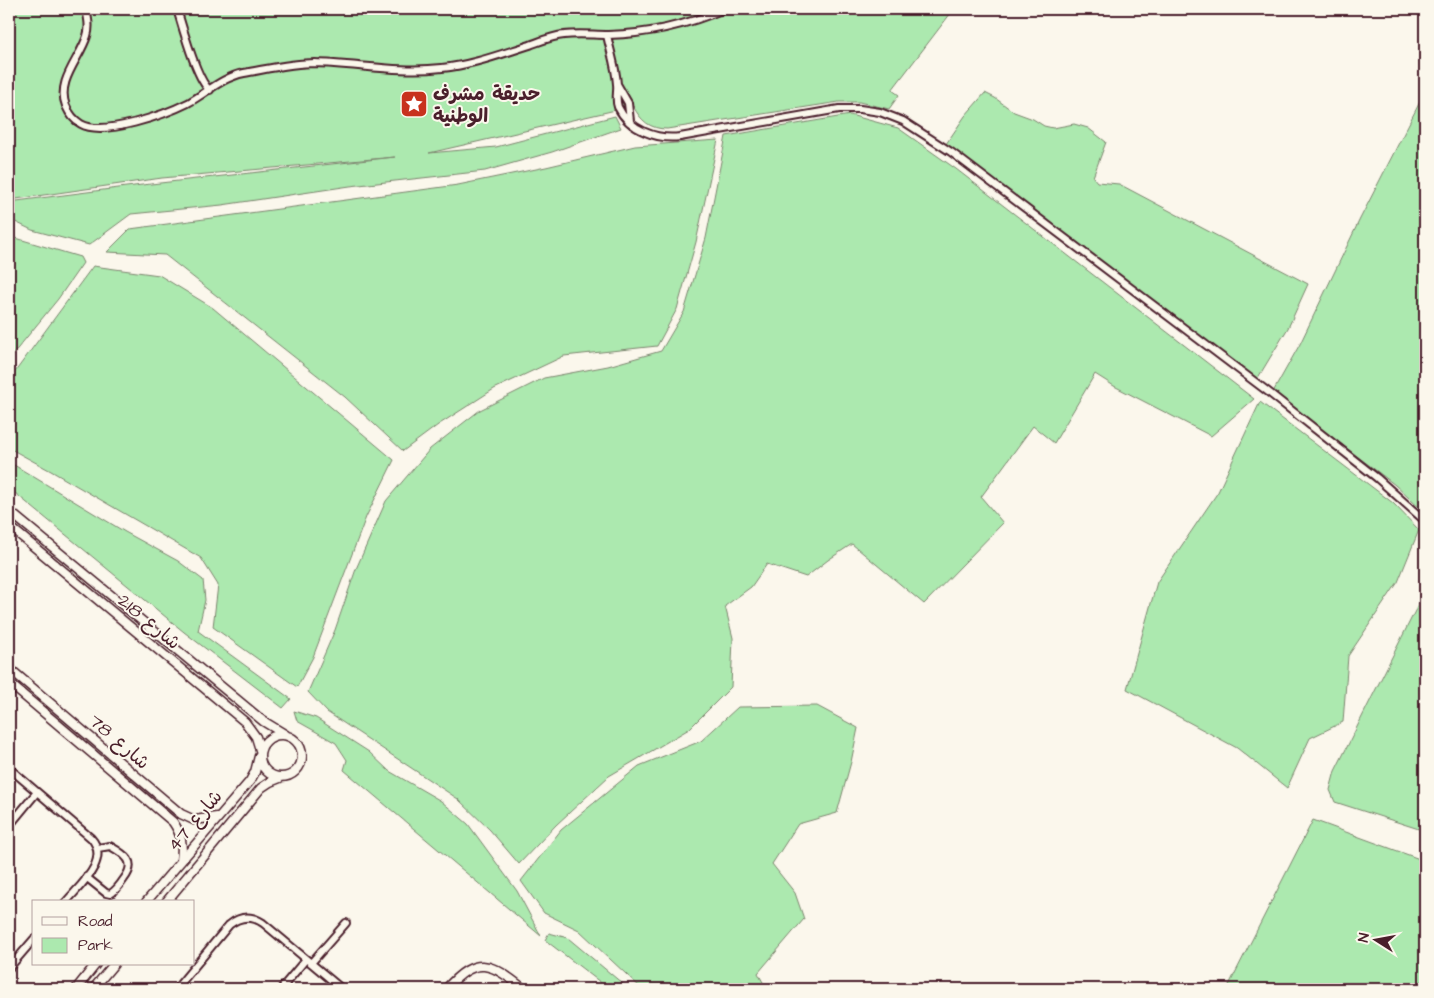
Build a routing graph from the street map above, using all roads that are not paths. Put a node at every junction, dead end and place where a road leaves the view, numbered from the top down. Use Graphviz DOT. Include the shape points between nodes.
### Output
graph roads {
  1 [pos="86,9"];
  2 [pos="177,9"];
  3 [pos="724,9"];
  4 [pos="607,35"];
  5 [pos="617,84"];
  6 [pos="210,90"];
  7 [pos="630,121"];
  8 [pos="9,511"];
  9 [pos="1425,521"];
  10 [pos="9,526"];
  11 [pos="9,668"];
  12 [pos="12,686"];
  13 [pos="9,695"];
  14 [pos="286,735"];
  15 [pos="260,753"];
  16 [pos="9,768"];
  17 [pos="280,778"];
  18 [pos="37,792"];
  19 [pos="217,817"];
  20 [pos="9,826"];
  21 [pos="98,848"];
  22 [pos="181,861"];
  23 [pos="86,877"];
  24 [pos="68,900"];
  25 [pos="148,900"];
  26 [pos="168,900"];
  27 [pos="346,923"];
  28 [pos="32,941"];
  29 [pos="308,961"];
  30 [pos="94,966"];
  31 [pos="112,966"];
  32 [pos="9,968"];
  33 [pos="76,989"];
  34 [pos="93,989"];
  35 [pos="176,989"];
  36 [pos="281,989"];
  37 [pos="342,989"];
  38 [pos="446,989"];
  39 [pos="524,989"];
  1 -- 6 [label="street" via="88,34 67,77 64,94 68,111 81,124 99,129 139,121 177,108"];
  2 -- 6 [label="street" via="204,85"];
  3 -- 4 [label="street" via="665,28"];
  4 -- 5 [label="street"];
  4 -- 6 [label="street" via="560,35 470,63 442,68 298,64 238,74"];
  5 -- 7 [label="street" via="628,103"];
  5 -- 7 [label="street" via="618,106"];
  7 -- 9 [label="street" via="648,134 669,138 839,109 870,110 903,121 951,152 1267,391 1377,478"];
  8 -- 14 [label="street" via="264,721"];
  10 -- 15 [label="street, شارع 218" via="245,722 256,737"];
  11 -- 19 [label="street, شارع 78" via="181,814 194,820"];
  12 -- 13 [label="street"];
  12 -- 22 [label="street, شارع 78" via="173,822 182,839"];
  14 -- 15 [label="street" via="268,739"];
  14 -- 17 [label="street" via="296,742 302,759 297,771"];
  15 -- 17 [label="street" via="261,765 267,773"];
  15 -- 19 [label="street, شارع 47" via="250,781"];
  16 -- 18 [label="street"];
  17 -- 26 [label="street, شارع 47" via="262,788"];
  18 -- 20 [label="street"];
  18 -- 21 [label="street" via="91,838"];
  19 -- 22 [label="street, شارع 47"];
  21 -- 23 [label="street" via="97,862"];
  21 -- 23 [label="street" via="110,846 128,858 129,872 110,894"];
  22 -- 25 [label="street, شارع 47"];
  23 -- 24 [label="street"];
  27 -- 29 [label="street"];
  28 -- 32 [label="street"];
  29 -- 35 [label="street" via="258,920 243,918 229,925"];
  29 -- 36 [label="street"];
  29 -- 37 [label="street"];
  30 -- 33 [label="street"];
  31 -- 34 [label="street"];
  38 -- 39 [label="street" via="464,971 480,966 496,968"];
}
